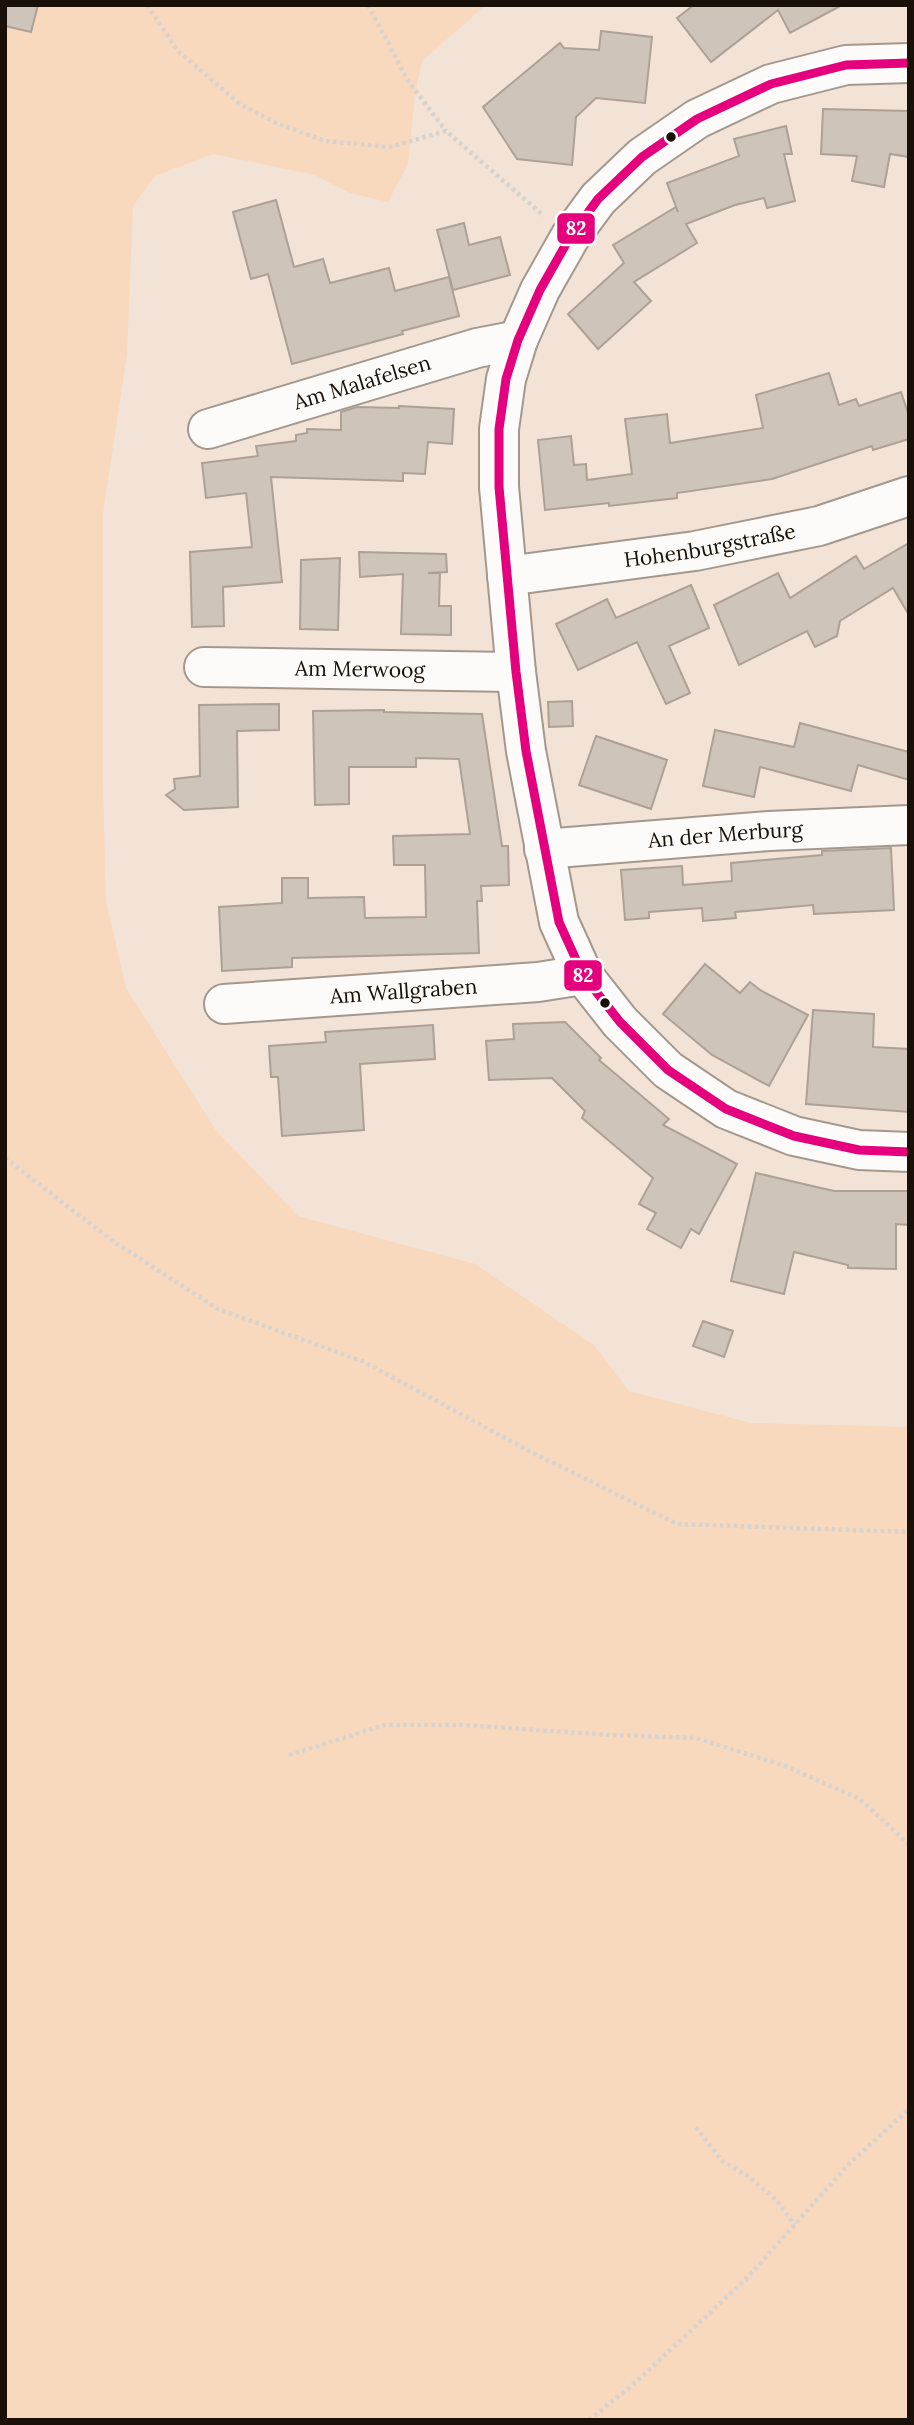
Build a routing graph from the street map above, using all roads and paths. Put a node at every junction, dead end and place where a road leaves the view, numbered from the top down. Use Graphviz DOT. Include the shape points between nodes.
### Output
graph roads {
  1 [pos="146,5"];
  2 [pos="368,5"];
  3 [pos="909,63"];
  4 [pos="446,131"];
  5 [pos="570,237"];
  6 [pos="517,340"];
  7 [pos="208,429"];
  8 [pos="909,496"];
  9 [pos="507,576"];
  10 [pos="204,667"];
  11 [pos="516,673"];
  12 [pos="909,825"];
  13 [pos="544,849"];
  14 [pos="583,975"];
  15 [pos="225,1004"];
  16 [pos="909,1153"];
  17 [pos="5,1158"];
  18 [pos="909,1532"];
  19 [pos="289,1755"];
  20 [pos="909,1845"];
  21 [pos="909,2109"];
  22 [pos="696,2127"];
  23 [pos="794,2225"];
  24 [pos="589,2420"];
  1 -- 4 [label="path" via="178,51 240,104 274,122 324,141 390,147"];
  2 -- 4 [label="path" via="408,80"];
  3 -- 5 [label="street" via="846,65 771,84 697,119 642,157 598,199"];
  4 -- 5 [label="path"];
  5 -- 6 [label="street"];
  6 -- 7 [label="street, Am Malafelsen"];
  6 -- 9 [label="street" via="499,429"];
  8 -- 9 [label="street, Hohenburgstraße" via="819,526 695,551"];
  9 -- 11 [label="street"];
  10 -- 11 [label="street, Am Merwoog"];
  11 -- 13 [label="street"];
  12 -- 13 [label="street, An der Merburg"];
  13 -- 14 [label="street" via="559,922"];
  14 -- 15 [label="street, Am Wallgraben"];
  14 -- 16 [label="street" via="620,1022 668,1070 726,1110 794,1136 859,1150"];
  17 -- 18 [label="path" via="114,1242 218,1309 362,1360 677,1524"];
  19 -- 20 [label="path" via="385,1724 696,1738 785,1766 860,1799"];
  21 -- 23 [label="path" via="849,2164"];
  22 -- 23 [label="path" via="722,2161 778,2202"];
  23 -- 24 [label="path" via="747,2278"];
}
